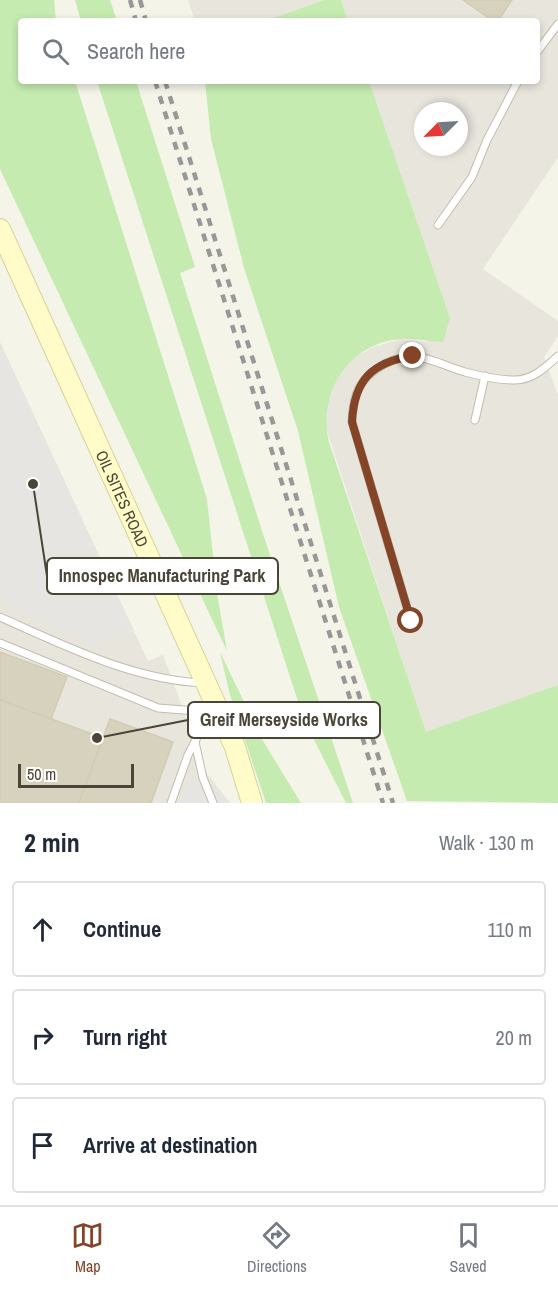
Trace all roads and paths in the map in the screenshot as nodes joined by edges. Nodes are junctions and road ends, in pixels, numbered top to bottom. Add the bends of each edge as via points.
1 (558, 24) edge
2 (540, 48) edge
3 (516, 84) edge
4 (438, 225) dead end
5 (0, 229) edge
6 (558, 356) edge
7 (485, 376) junction
8 (475, 420) dead end
9 (0, 617) edge
10 (411, 621) dead end
11 (0, 643) edge
12 (207, 683) junction
13 (215, 711) junction
14 (195, 742) junction
15 (171, 803) edge
16 (213, 803) edge
17 (252, 803) edge

1 - 2 lane
3 - 4 lane via 472,177
5 - 12 street, OIL SITES ROAD
6 - 7 lane via 533,376 516,380
7 - 8 lane
7 - 10 lane via 413,356 379,367 364,378 356,392 352,422
9 - 12 lane via 77,651 169,681
11 - 13 lane via 158,708
12 - 13 street, OIL SITES ROAD
13 - 14 lane
13 - 17 street, OIL SITES ROAD via 235,747
14 - 15 lane
14 - 16 lane

